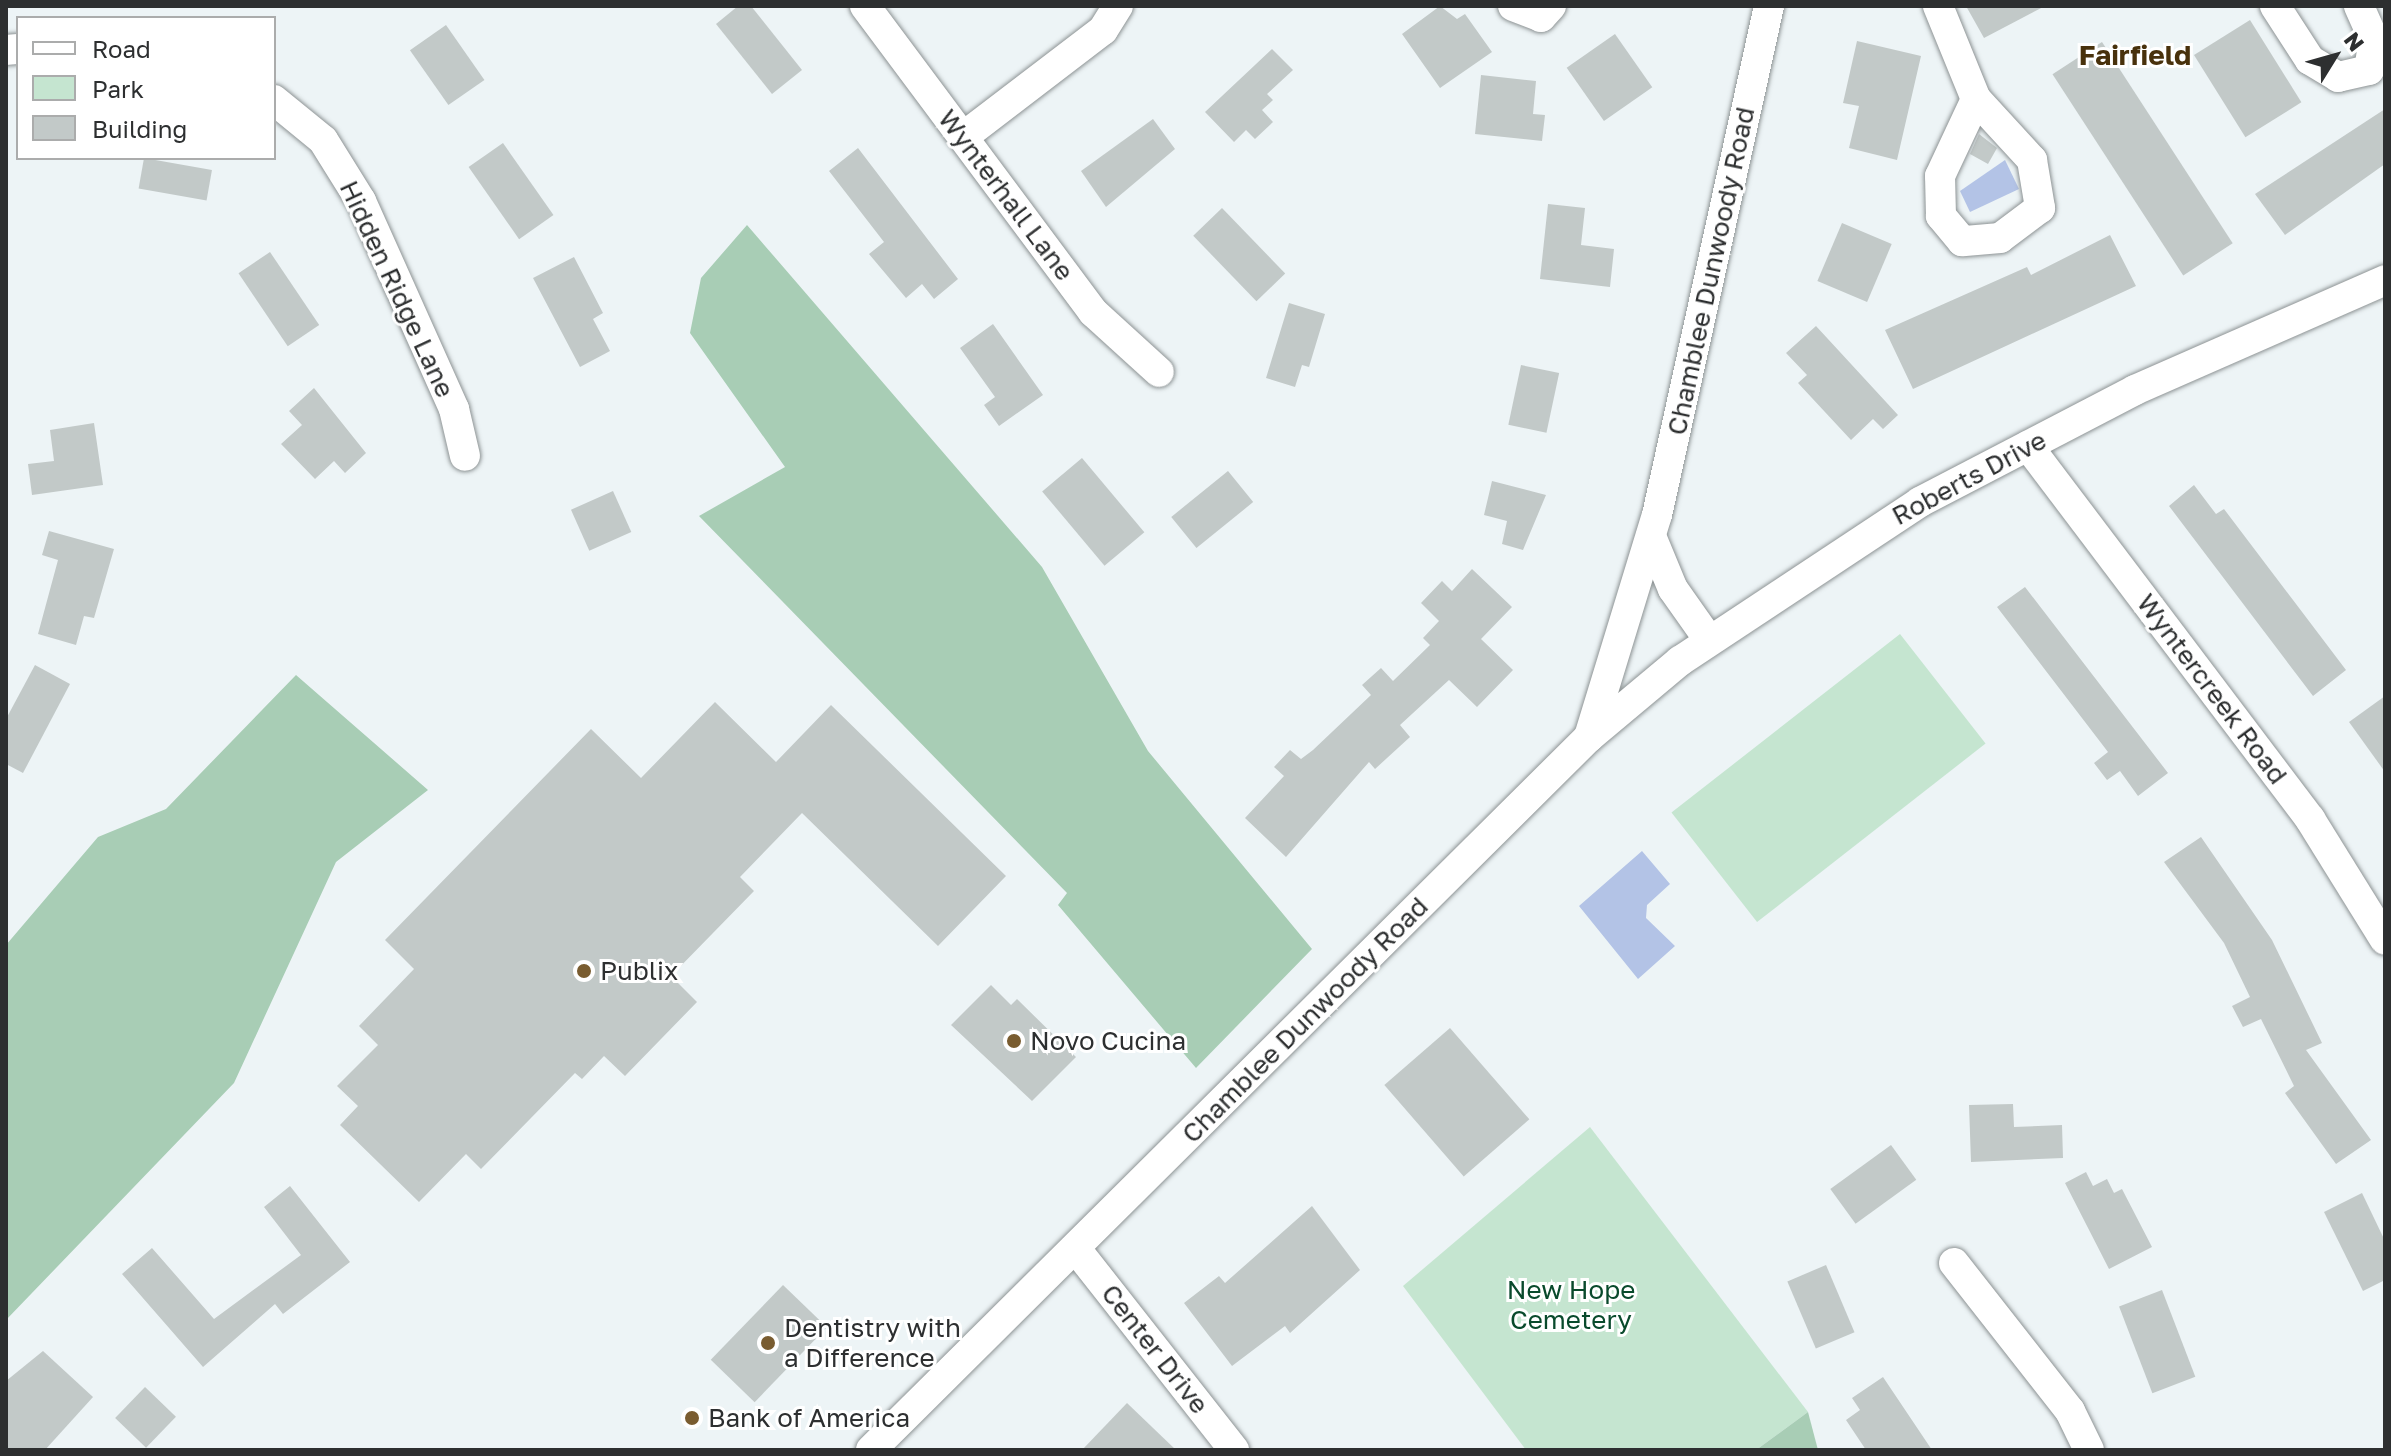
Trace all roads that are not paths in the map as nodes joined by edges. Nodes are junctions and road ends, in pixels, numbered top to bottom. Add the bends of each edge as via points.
1 (865, 6) edge
2 (1118, 6) edge
3 (1513, 6) edge
4 (1551, 6) edge
5 (1769, 6) edge
6 (1938, 6) edge
7 (2275, 6) edge
8 (2359, 6) edge
9 (1976, 99) junction
10 (276, 102) edge
11 (963, 137) junction
12 (2385, 280) edge
13 (1159, 372) dead end
14 (2028, 446) junction
15 (465, 456) dead end
16 (1651, 536) junction
17 (1709, 640) junction
18 (1589, 737) junction
19 (2385, 940) edge
20 (1076, 1249) junction
21 (1954, 1263) dead end
22 (871, 1450) edge
23 (1234, 1450) edge
24 (2089, 1450) edge

1 - 11 street, Wynterhall Lane
2 - 11 street via 1103,30
3 - 4 street via 1541,17
5 - 16 street, Chamblee Dunwoody Road
6 - 9 street
7 - 8 street via 2310,60 2338,77 2369,70 2374,40
9 - 9 street via 1940,176 1941,216 1962,241 2000,238 2040,208 2032,160
10 - 15 street, Hidden Ridge Lane via 323,140 361,201 454,409
11 - 13 street, Wynterhall Lane via 1093,312
12 - 14 street, Roberts Drive via 2135,390
14 - 17 street, Roberts Drive via 1821,561
14 - 19 street, Wyntercreek Road via 2310,819
16 - 17 street via 1673,589
16 - 18 street, Chamblee Dunwoody Road
17 - 18 street, Roberts Drive
18 - 20 street, Chamblee Dunwoody Road
20 - 22 street, Chamblee Dunwoody Road
20 - 23 street, Center Drive
21 - 24 street via 2070,1411

